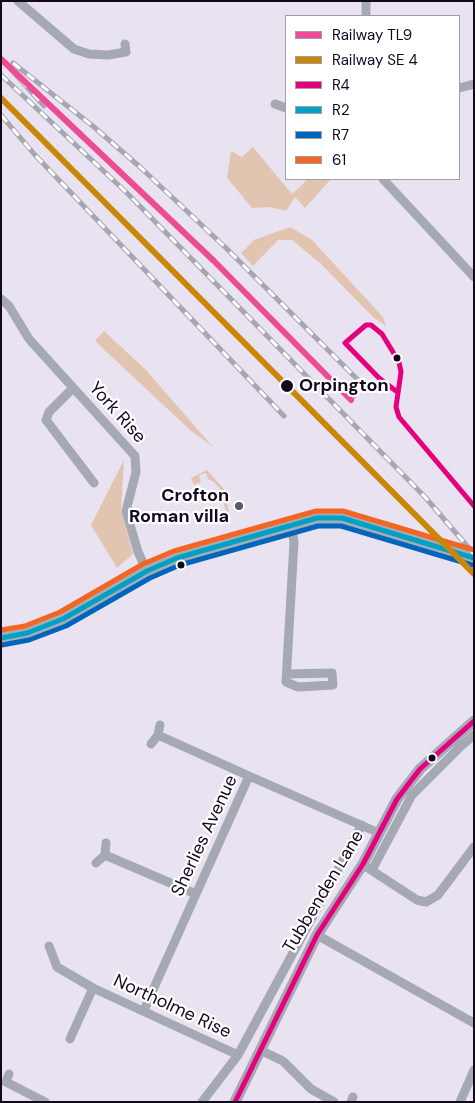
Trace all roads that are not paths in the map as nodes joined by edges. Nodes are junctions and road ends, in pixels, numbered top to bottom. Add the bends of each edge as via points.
1 (18, 1) edge
2 (366, 1) edge
3 (366, 15) edge
4 (126, 44) dead end
5 (474, 84) edge
6 (460, 88) edge
7 (275, 104) dead end
8 (285, 108) edge
9 (384, 180) edge
10 (474, 277) edge
11 (1, 298) edge
12 (73, 388) junction
13 (94, 483) dead end
14 (291, 524) junction
15 (474, 558) edge
16 (147, 571) junction
17 (1, 638) edge
18 (287, 674) junction
19 (474, 721) edge
20 (160, 724) dead end
21 (158, 735) junction
22 (474, 735) edge
23 (458, 742) junction
24 (151, 744) dead end
25 (249, 776) junction
26 (362, 825) junction
27 (379, 833) junction
28 (106, 843) dead end
29 (474, 847) edge
30 (105, 855) junction
31 (96, 863) dead end
32 (367, 867) junction
33 (196, 894) junction
34 (317, 935) junction
35 (49, 946) dead end
36 (93, 988) junction
37 (144, 1010) junction
38 (474, 1023) edge
39 (70, 1040) dead end
40 (262, 1051) junction
41 (238, 1055) junction
42 (474, 1070) edge
43 (9, 1074) dead end
44 (34, 1100) edge
45 (45, 1102) edge
46 (202, 1102) edge
47 (235, 1102) edge
48 (334, 1102) edge
49 (460, 1102) edge

1 - 4 street via 74,49 108,55 126,52
2 - 3 street
5 - 6 street
7 - 8 street
9 - 10 street
11 - 12 street, York Rise via 29,339
12 - 13 street via 49,412 46,421
12 - 16 street, York Rise via 135,456 136,472 126,511
14 - 15 main road via 338,517
14 - 16 main road via 203,549
14 - 18 street via 294,542
16 - 17 main road via 62,619 37,630
18 - 18 street via 286,682 298,687 333,685 332,673
19 - 23 street, Tubbenden Lane
20 - 21 street
21 - 24 street
21 - 25 street
22 - 23 street
23 - 27 street, Tubbenden Lane via 409,782
23 - 32 street via 412,794
25 - 26 street, Sherlies Avenue
25 - 33 street, Sherlies Avenue
26 - 27 street, Sherlies Avenue
26 - 41 street
27 - 32 street, Tubbenden Lane
28 - 30 street
29 - 32 street via 438,895 426,902 417,900
30 - 31 street
30 - 33 street
32 - 34 street, Tubbenden Lane
33 - 37 street, Sherlies Avenue
34 - 38 street
34 - 40 street, Tubbenden Lane
35 - 36 street, Northolme Rise via 57,967
36 - 37 street, Northolme Rise
36 - 39 street, Northolme Rise
37 - 41 street, Northolme Rise
40 - 47 street, Tubbenden Lane
40 - 48 street via 283,1061 311,1089
41 - 46 street
42 - 49 street
43 - 44 street via 6,1082
44 - 45 street

